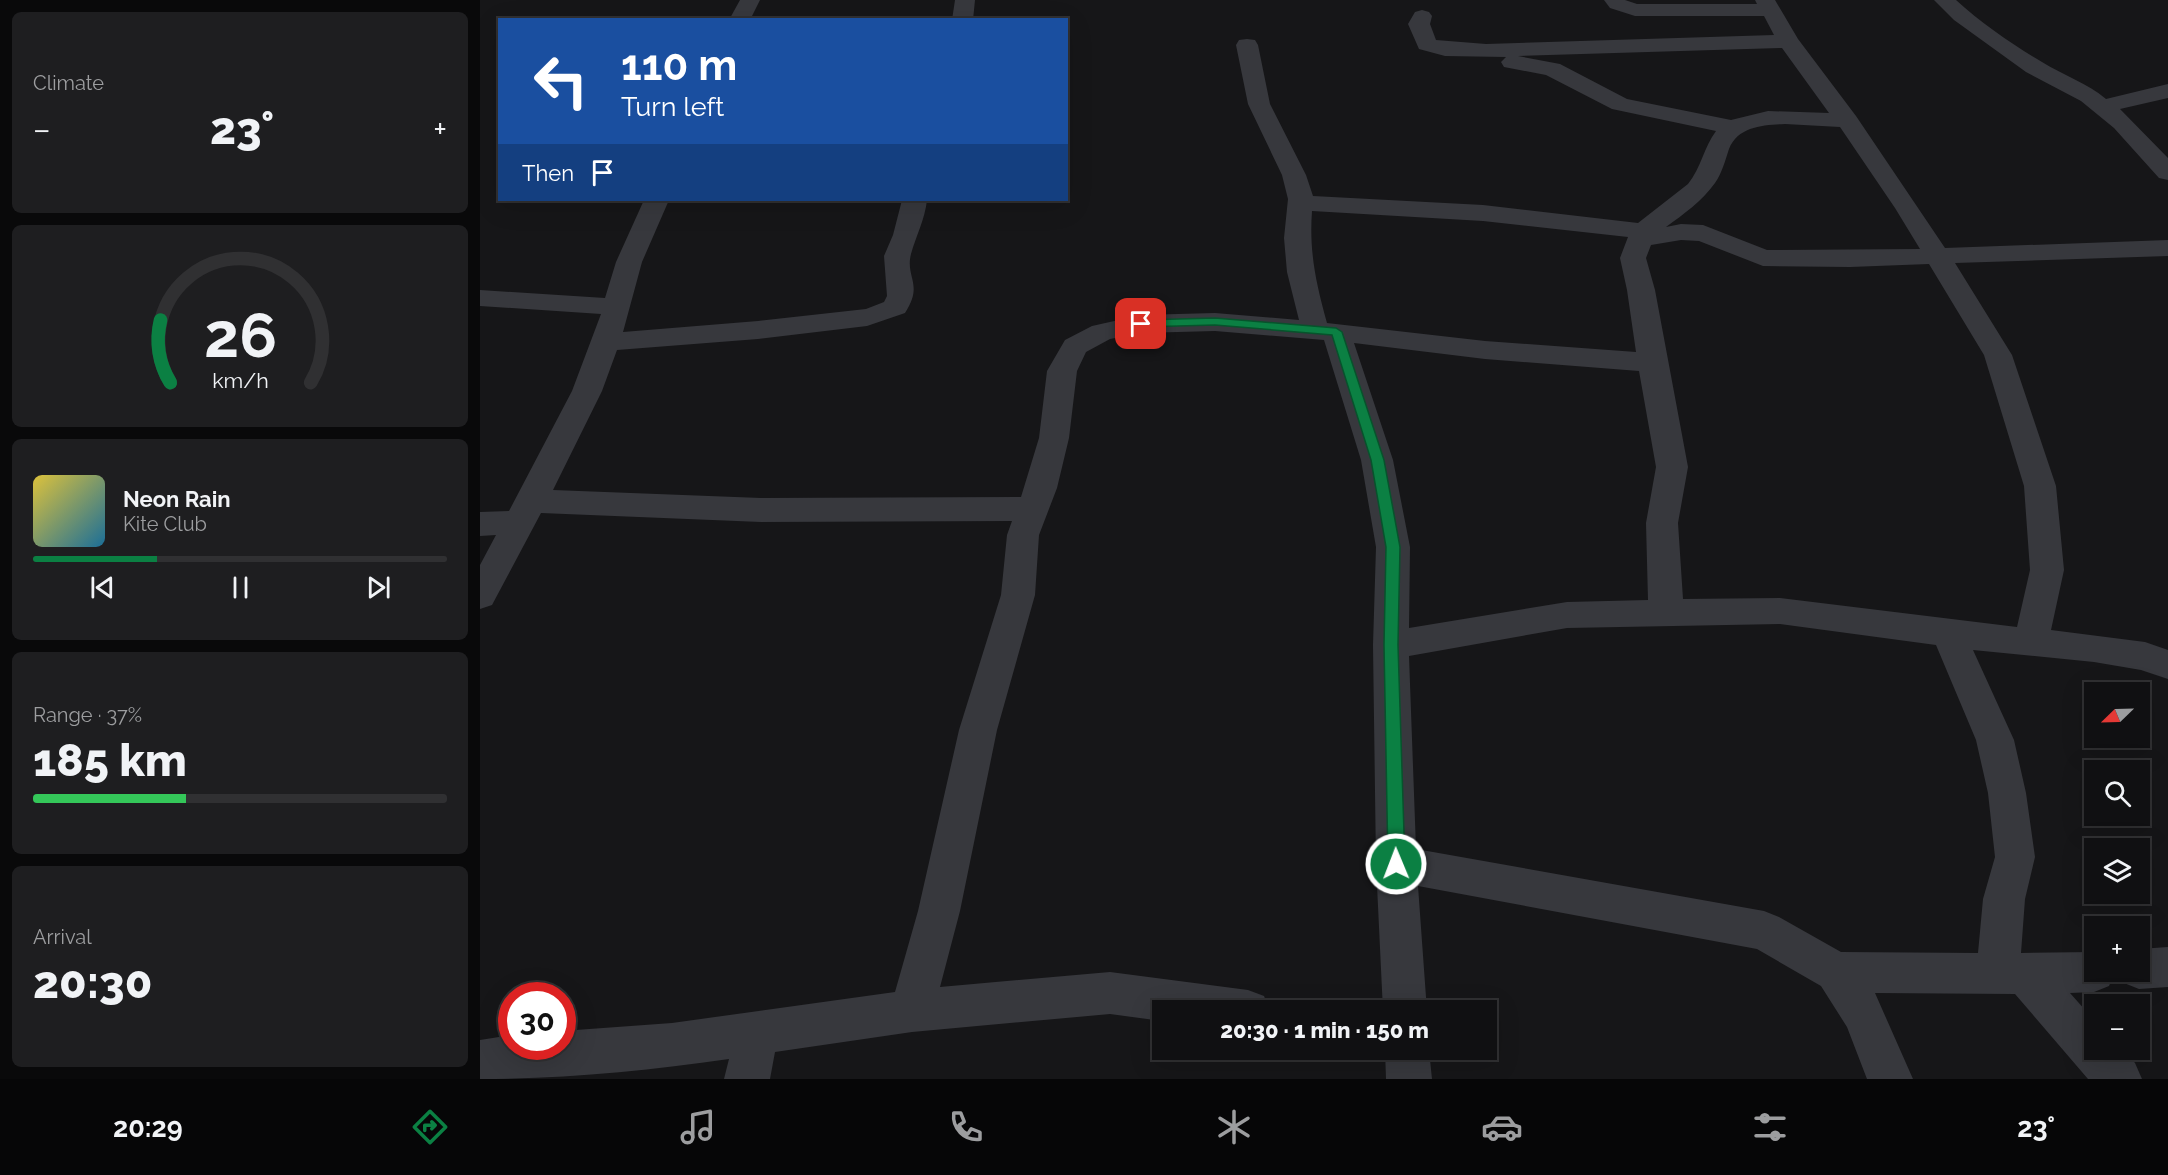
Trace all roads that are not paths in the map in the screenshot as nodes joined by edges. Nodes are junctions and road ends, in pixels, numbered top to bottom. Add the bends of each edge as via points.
1 (750, 0) edge
2 (966, 0) edge
3 (1614, 0) edge
4 (1944, 0) edge
5 (1768, 5) edge
6 (1422, 16) dead end
7 (740, 18) edge
8 (962, 18) edge
9 (1788, 41) junction
10 (1247, 45) dead end
11 (1509, 49) junction
12 (2168, 91) edge
13 (2102, 107) junction
14 (1848, 121) junction
15 (1735, 128) junction
16 (2168, 173) edge
17 (657, 201) edge
18 (915, 201) edge
19 (1301, 203) junction
20 (1653, 233) junction
21 (2168, 248) edge
22 (1938, 256) junction
23 (480, 298) edge
24 (616, 307) junction
25 (1326, 331) junction
26 (605, 342) junction
27 (1652, 362) junction
28 (1033, 509) junction
29 (525, 512) junction
30 (480, 524) edge
31 (480, 596) edge
32 (1666, 613) junction
33 (1948, 633) junction
34 (2031, 642) junction
35 (1391, 645) junction
36 (2168, 665) edge
37 (1396, 864) junction
38 (2168, 967) edge
39 (2150, 968) edge
40 (1836, 972) junction
41 (2084, 972) edge
42 (2011, 973) junction
43 (1164, 1000) edge
44 (1404, 1000) edge
45 (912, 1011) junction
46 (757, 1033) junction
47 (1408, 1060) edge
48 (480, 1063) edge
49 (747, 1079) edge
50 (1409, 1079) edge
51 (1890, 1079) edge
52 (2119, 1079) edge

1 - 7 street
2 - 8 street
3 - 5 street via 1635,10
4 - 13 street via 2034,67
5 - 9 street
6 - 11 street via 1419,24 1427,44 1454,50
9 - 11 street
9 - 14 street
10 - 19 street via 1259,104 1294,175
11 - 15 street via 1515,63 1552,69 1620,104
12 - 13 street
13 - 16 street
14 - 15 street via 1777,117
14 - 22 street
15 - 20 street via 1726,134 1705,181
17 - 24 street via 629,262
18 - 26 street via 897,256 901,297 895,307 885,312 758,330
19 - 20 street via 1497,213
19 - 25 street via 1297,238 1300,272
20 - 22 street via 1703,233 1763,258
20 - 27 street via 1640,239 1633,258
21 - 22 street
22 - 34 street via 1998,355 2040,486 2047,570
23 - 24 street
24 - 26 street
25 - 27 street via 1485,350
25 - 28 street via 1215,322 1141,324 1102,332 1075,346 1062,371 1054,438
25 - 35 street via 1377,460 1393,547
26 - 29 street via 582,401
27 - 32 street via 1672,467 1662,523
28 - 29 street
28 - 45 street via 1023,535 1018,595 978,730 939,911
29 - 30 street
29 - 31 street
32 - 33 street via 1780,611
32 - 35 street via 1567,615
33 - 34 street
33 - 42 street via 1995,740 2007,793 2015,857 2004,899
34 - 36 street via 2145,656
35 - 37 street
37 - 40 street via 1764,931
37 - 44 street
38 - 39 street
40 - 42 street
40 - 51 street via 1864,1014
41 - 42 street
42 - 52 street
43 - 45 street via 1110,993
45 - 46 street
46 - 48 street
46 - 49 street
47 - 50 street

